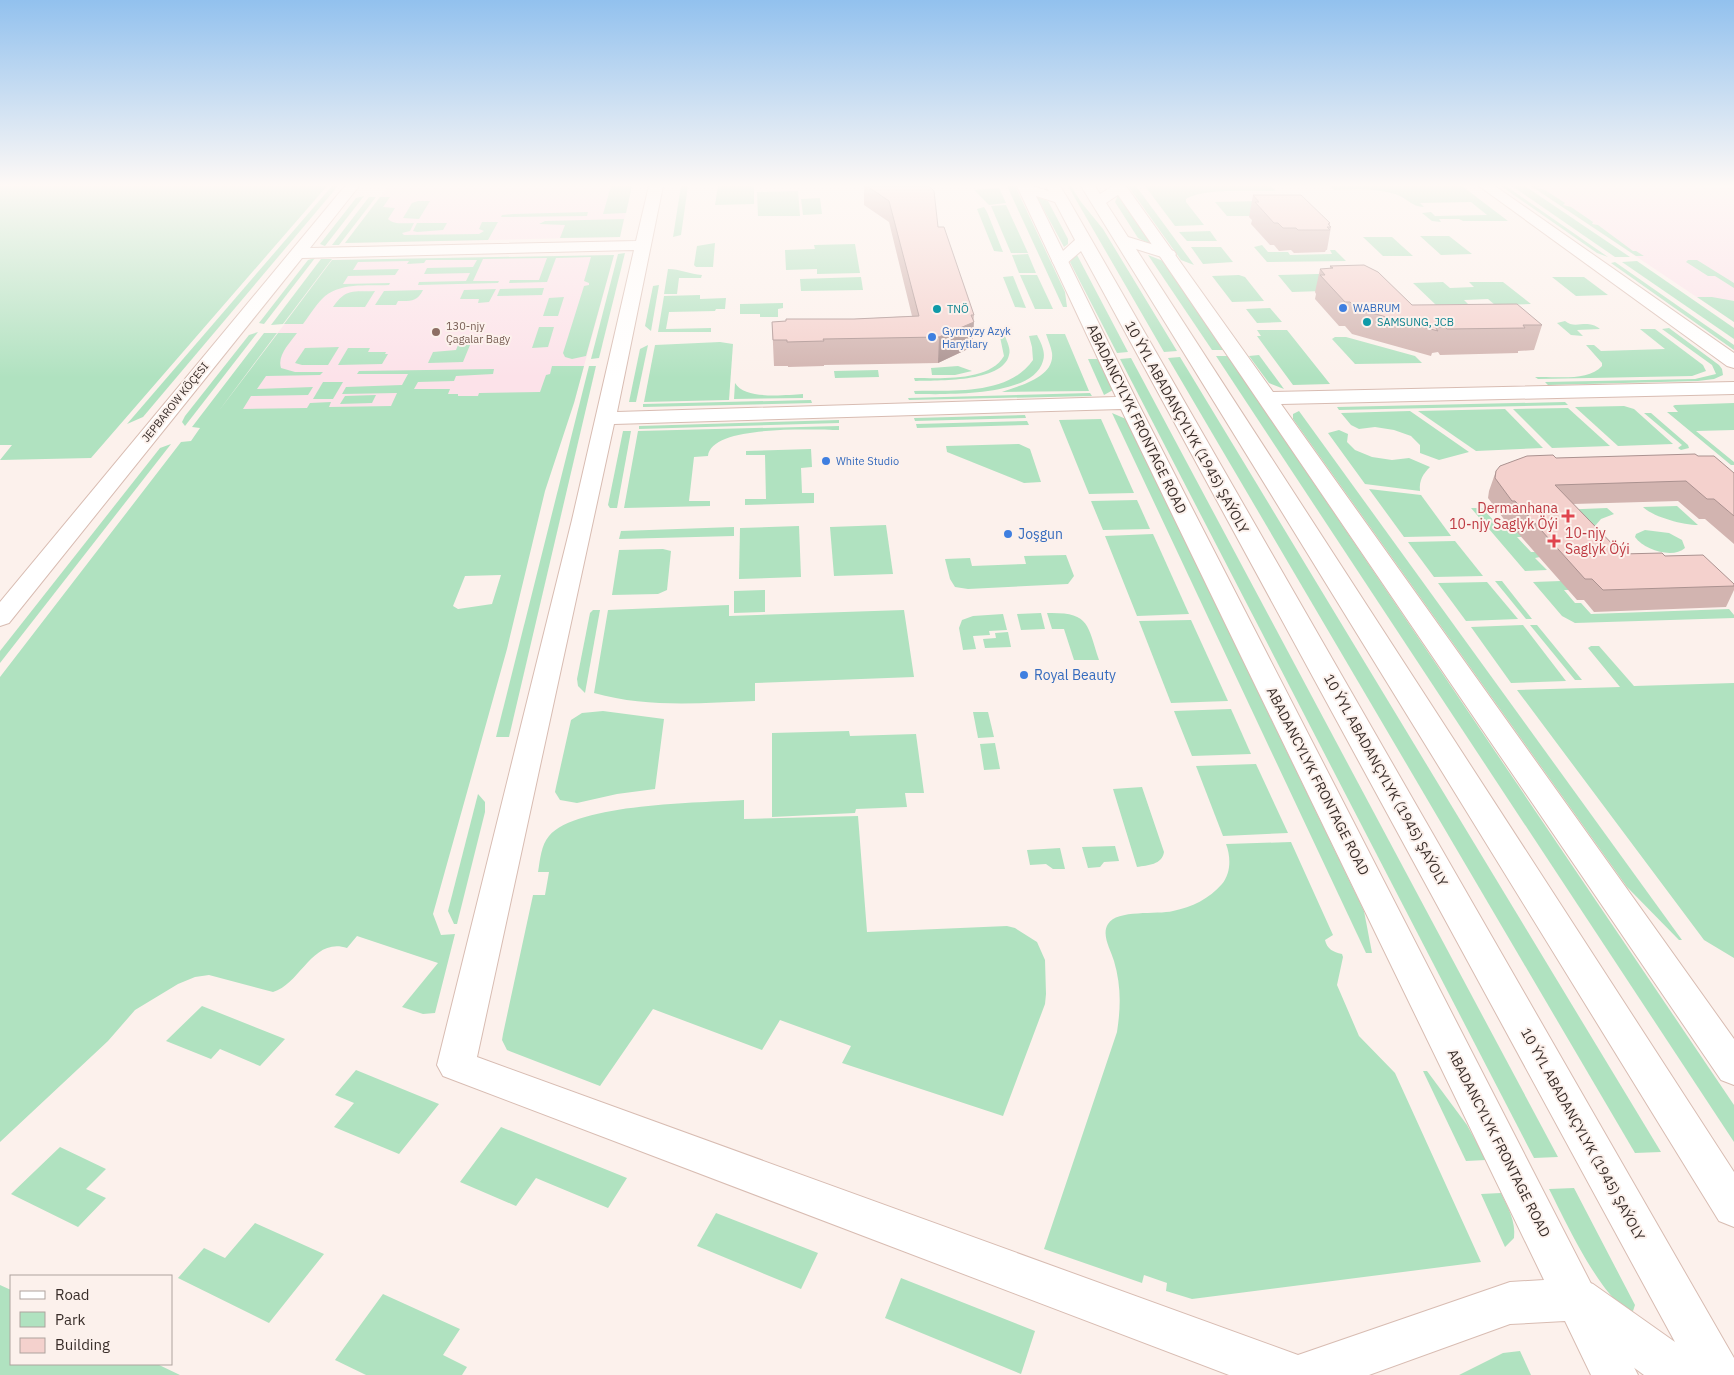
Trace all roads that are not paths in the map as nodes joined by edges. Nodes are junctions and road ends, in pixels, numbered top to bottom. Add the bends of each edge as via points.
1 (298, 250) edge
2 (419, 250) edge
3 (643, 250) edge
4 (1057, 250) edge
5 (1072, 250) edge
6 (1088, 250) edge
7 (1130, 250) edge
8 (1155, 250) edge
9 (1164, 250) edge
10 (1576, 250) edge
11 (296, 253) junction
12 (1168, 254) junction
13 (1060, 261) junction
14 (1734, 362) edge
15 (1734, 388) edge
16 (1267, 398) junction
17 (1128, 403) junction
18 (605, 418) junction
19 (0, 618) edge
20 (1734, 1069) edge
21 (1734, 1208) edge
22 (1577, 1299) junction
23 (1290, 1375) edge
24 (1305, 1375) edge
25 (1615, 1375) edge
26 (1682, 1375) edge
27 (1718, 1375) edge

1 - 11 street, JEPBAROW KÖÇESI
2 - 11 street
3 - 18 street
4 - 13 street, ABADANCYLYK FRONTAGE ROAD
5 - 13 street
6 - 27 street, 10 ÝYL ABADANÇYLYK (1945) ŞAÝOLY
7 - 21 street
8 - 12 street
9 - 12 street
10 - 14 street
11 - 19 street, JEPBAROW KÖÇESI
12 - 16 street
13 - 17 street, ABADANCYLYK FRONTAGE ROAD
15 - 16 street
16 - 20 street
17 - 18 street
17 - 22 street, ABADANCYLYK FRONTAGE ROAD
18 - 23 street via 456,1065
22 - 24 street via 1510,1303
22 - 25 street, ABADANCYLYK FRONTAGE ROAD
22 - 26 street

